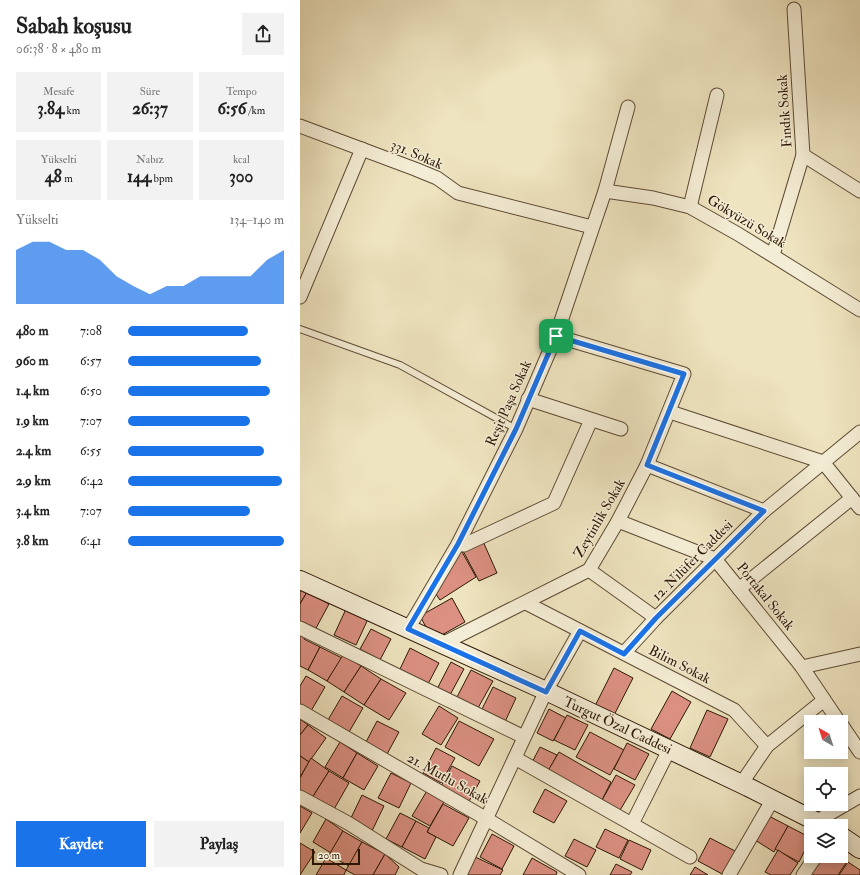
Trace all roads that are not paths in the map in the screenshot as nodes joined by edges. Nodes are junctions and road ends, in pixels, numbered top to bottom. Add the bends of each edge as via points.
1 (794, 9) dead end
2 (717, 95) dead end
3 (628, 107) dead end
4 (300, 126) edge
5 (362, 149) junction
6 (803, 156) junction
7 (605, 191) junction
8 (860, 192) edge
9 (690, 207) junction
10 (592, 227) junction
11 (773, 255) junction
12 (300, 297) edge
13 (860, 310) edge
14 (300, 329) edge
15 (556, 336) junction
16 (528, 399) junction
17 (670, 412) junction
18 (591, 420) junction
19 (516, 429) junction
20 (621, 429) dead end
21 (860, 432) edge
22 (823, 462) junction
23 (647, 465) junction
24 (852, 498) junction
25 (860, 508) edge
26 (764, 511) junction
27 (618, 522) junction
28 (458, 544) junction
29 (715, 559) junction
30 (589, 570) junction
31 (300, 580) edge
32 (739, 589) junction
33 (526, 603) junction
34 (656, 618) junction
35 (300, 628) edge
36 (408, 629) junction
37 (580, 631) junction
38 (440, 645) junction
39 (624, 654) junction
40 (860, 654) edge
41 (802, 667) junction
42 (546, 692) junction
43 (824, 700) junction
44 (300, 711) edge
45 (834, 715) edge
46 (848, 735) edge
47 (524, 737) junction
48 (767, 746) junction
49 (669, 750) junction
50 (860, 752) edge
51 (515, 758) junction
52 (741, 784) junction
53 (860, 796) edge
54 (300, 797) edge
55 (773, 799) junction
56 (485, 818) junction
57 (811, 819) edge
58 (828, 819) edge
59 (632, 824) junction
60 (848, 841) edge
61 (860, 849) edge
62 (690, 858) dead end
63 (811, 863) edge
64 (441, 875) edge
65 (460, 875) edge
66 (579, 875) edge
67 (730, 875) edge
68 (803, 875) edge

1 - 6 street, Fındık Sokak
2 - 9 street
3 - 7 street, Reşit Paşa Sokak
4 - 5 street, 331. Sokak
5 - 10 street, 331. Sokak via 437,178 458,194
5 - 12 street
6 - 8 street
6 - 11 street, Fındık Sokak
7 - 9 street, Gökyüzü Sokak via 653,198
7 - 10 street, Reşit Paşa Sokak
9 - 11 street, Gökyüzü Sokak
10 - 15 street, Reşit Paşa Sokak
11 - 13 street, Gökyüzü Sokak
14 - 19 lane via 400,366
15 - 16 street, Reşit Paşa Sokak
15 - 17 street, Zeytinlik Sokak via 684,374
16 - 18 street
16 - 19 street, Reşit Paşa Sokak
17 - 22 street
17 - 23 street, Zeytinlik Sokak
18 - 20 street
18 - 28 street via 554,503 464,545
19 - 28 street, Reşit Paşa Sokak
21 - 22 street, 12. Nilüfer Caddesi
22 - 24 street
22 - 26 street, 12. Nilüfer Caddesi
23 - 26 street
23 - 27 street, Zeytinlik Sokak
24 - 25 street
24 - 32 street
26 - 29 street, 12. Nilüfer Caddesi
27 - 29 street
27 - 30 street, Zeytinlik Sokak
28 - 36 street, Reşit Paşa Sokak
29 - 32 street, Portakal Sokak
29 - 34 street, 12. Nilüfer Caddesi
30 - 33 street, Zeytinlik Sokak
30 - 34 street
31 - 36 street, Turgut Özal Caddesi
32 - 41 street, Portakal Sokak
33 - 37 street, Bilim Sokak
33 - 38 street, Zeytinlik Sokak
34 - 39 street, 12. Nilüfer Caddesi
35 - 47 street
36 - 38 street, Turgut Özal Caddesi
37 - 39 street, Bilim Sokak
37 - 42 street
38 - 42 street, Turgut Özal Caddesi
39 - 48 street, Bilim Sokak via 734,710
40 - 41 street
41 - 43 street, Portakal Sokak
42 - 47 street
42 - 49 street, Turgut Özal Caddesi
43 - 45 street, Portakal Sokak
43 - 48 street
44 - 56 street, 21. Mutlu Sokak
46 - 50 street, Portakal Sokak
47 - 51 street
48 - 52 street
49 - 52 street, Turgut Özal Caddesi
49 - 59 street
51 - 56 street
51 - 59 street
52 - 55 street, Turgut Özal Caddesi
53 - 58 street
54 - 64 street via 348,823 421,869
55 - 57 street, Turgut Özal Caddesi
55 - 67 street
56 - 65 street
56 - 66 street, 21. Mutlu Sokak
59 - 62 street
60 - 61 street
63 - 68 street

